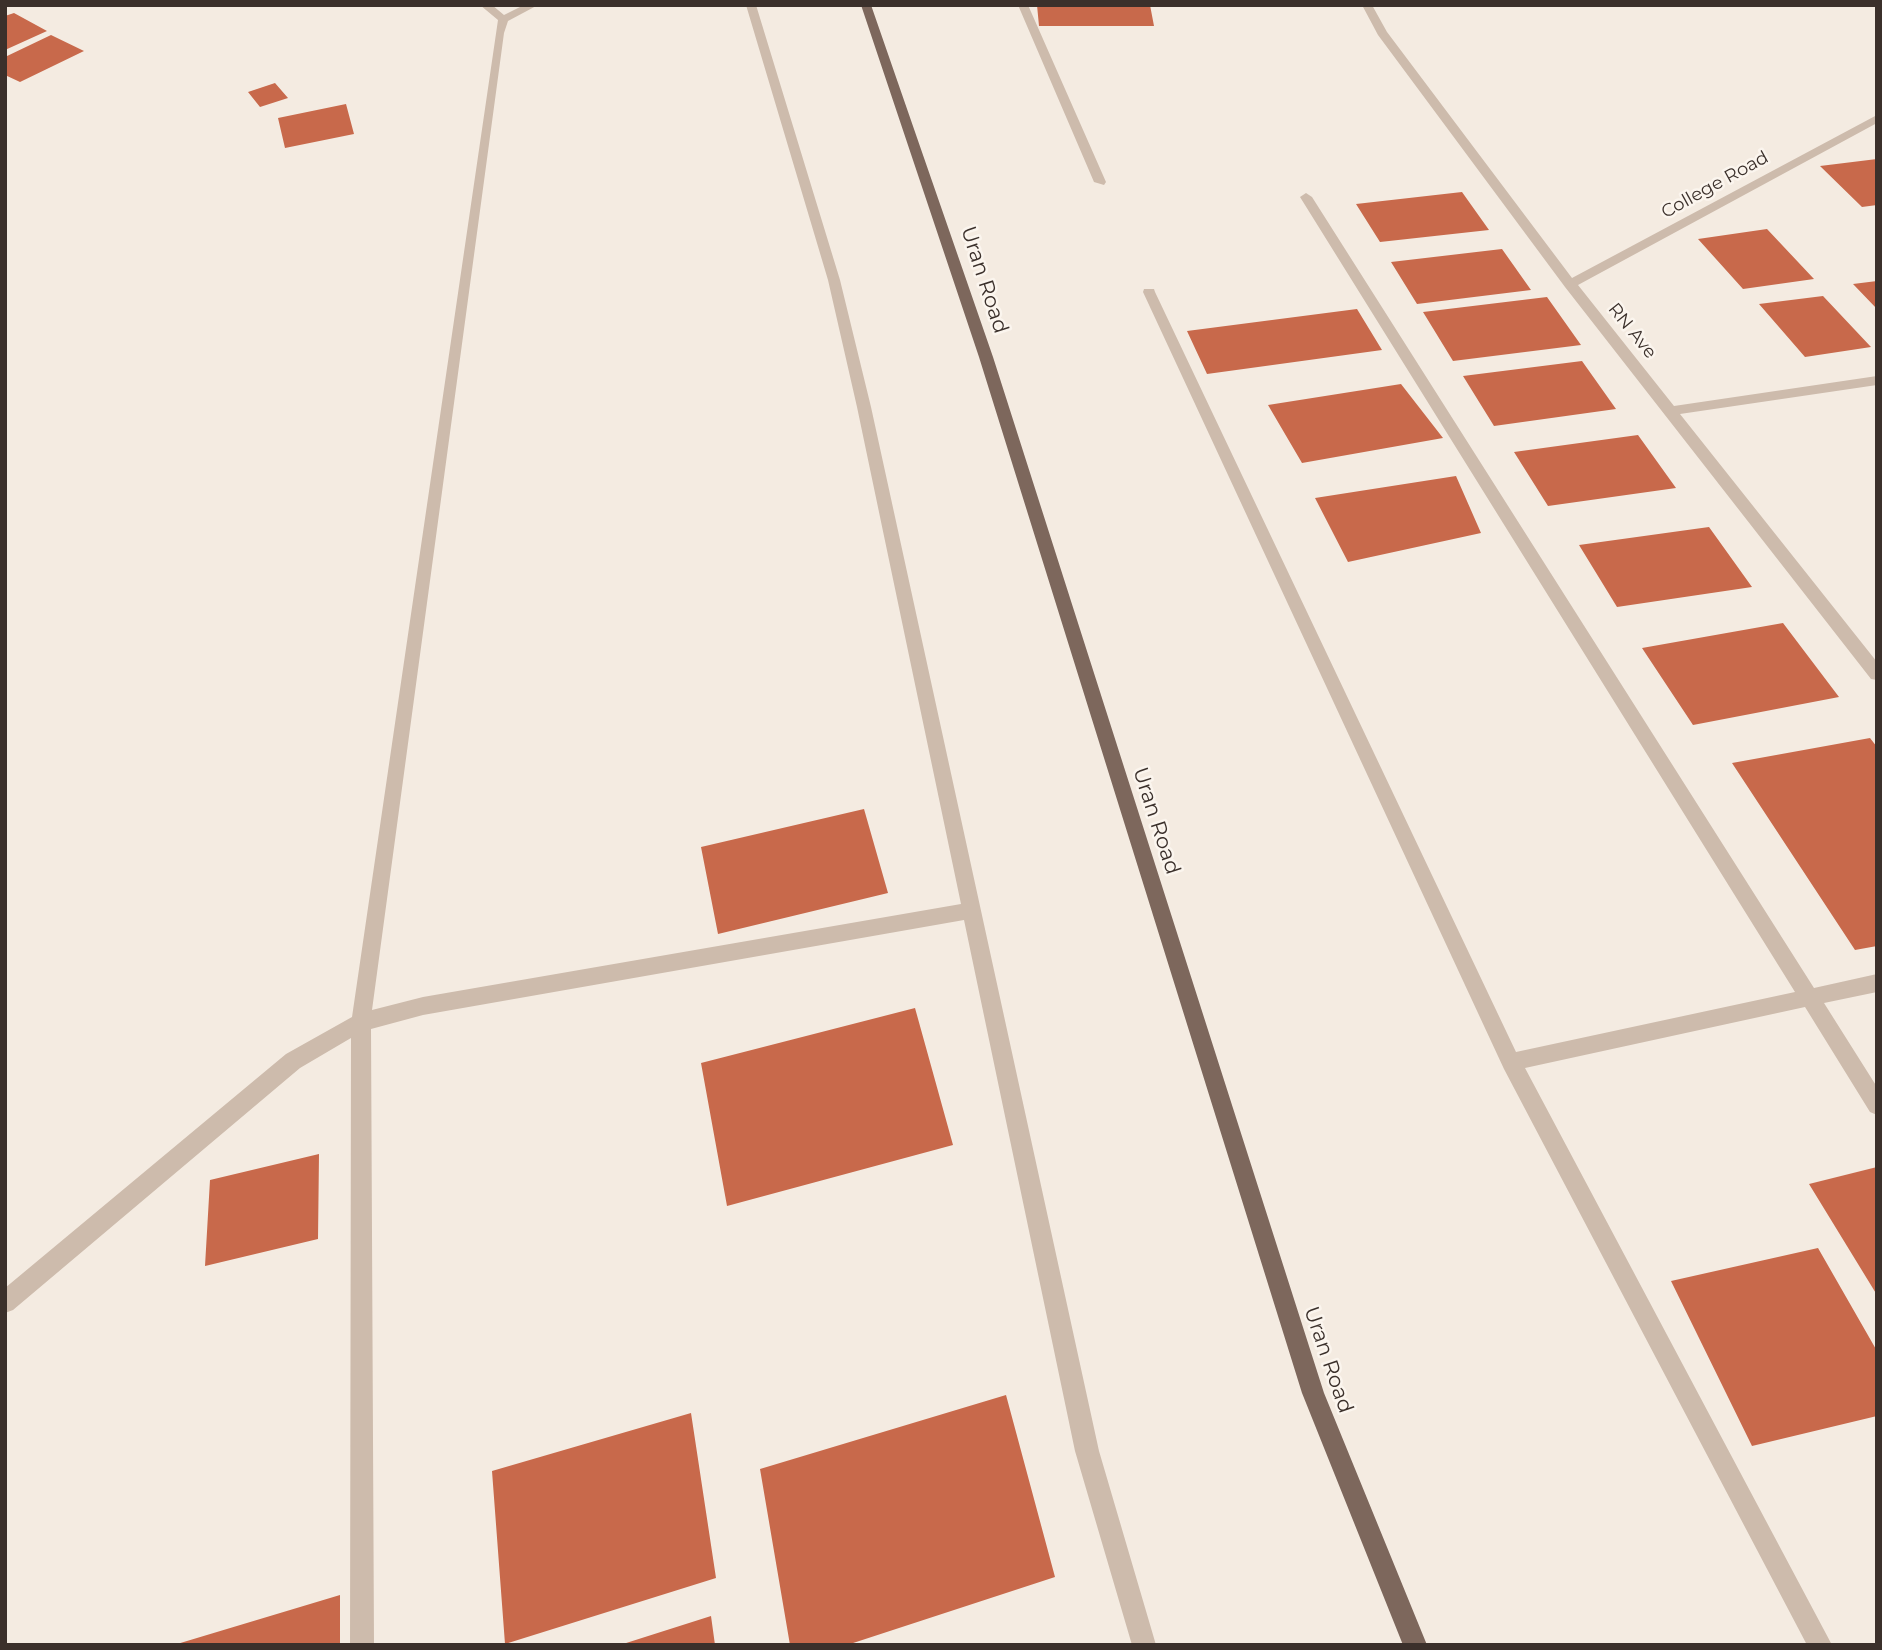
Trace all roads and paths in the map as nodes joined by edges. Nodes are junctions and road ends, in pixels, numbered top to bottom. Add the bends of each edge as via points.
1 (485, 5) edge
2 (533, 5) edge
3 (751, 5) edge
4 (866, 5) edge
5 (1023, 5) edge
6 (1367, 5) edge
7 (503, 19) junction
8 (1877, 118) edge
9 (1864, 123) junction
10 (1877, 134) edge
11 (1100, 182) dead end
12 (1306, 197) dead end
13 (1570, 284) junction
14 (1149, 292) dead end
15 (1877, 380) edge
16 (1671, 411) junction
17 (1877, 674) edge
18 (971, 910) junction
19 (1877, 983) edge
20 (1807, 998) junction
21 (361, 1022) junction
22 (1511, 1062) junction
23 (1877, 1105) edge
24 (5, 1302) edge
25 (362, 1645) edge
26 (1144, 1645) edge
27 (1415, 1645) edge
28 (1820, 1645) edge

1 - 7 street
2 - 7 street
3 - 18 street via 834,280
4 - 27 main road, Uran Road via 986,358 1313,1393
5 - 11 street
6 - 13 street, RN Ave via 1382,33
7 - 21 street
8 - 9 street, College Road
9 - 10 street
9 - 13 street, College Road
12 - 20 street
13 - 16 street, RN Ave
14 - 22 street
15 - 16 street
16 - 17 street, RN Ave
18 - 21 street via 423,1006
18 - 26 street via 1087,1451
19 - 20 street
20 - 22 street
20 - 23 street
21 - 24 street via 293,1061
21 - 25 street
22 - 28 street

